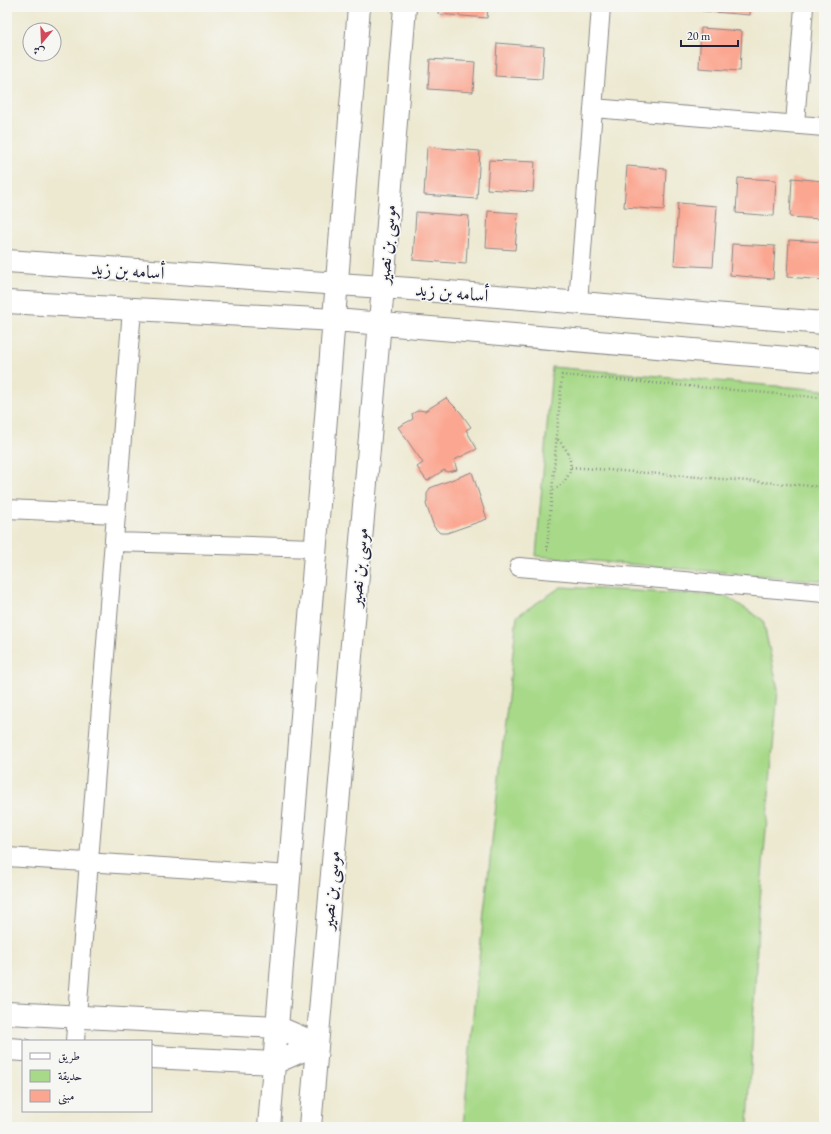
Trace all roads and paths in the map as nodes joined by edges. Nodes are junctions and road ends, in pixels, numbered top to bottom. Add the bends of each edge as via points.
1 (359, 7) edge
2 (405, 7) edge
3 (601, 7) edge
4 (804, 7) edge
5 (593, 108) junction
6 (795, 124) junction
7 (824, 126) edge
8 (7, 261) edge
9 (338, 284) junction
10 (383, 287) junction
11 (7, 302) edge
12 (578, 302) junction
13 (132, 309) junction
14 (335, 320) junction
15 (824, 323) edge
16 (380, 325) junction
17 (824, 361) edge
18 (824, 398) edge
19 (556, 439) junction
20 (571, 467) junction
21 (824, 487) edge
22 (552, 490) junction
23 (7, 509) edge
24 (116, 514) junction
25 (114, 542) junction
26 (316, 548) junction
27 (547, 550) dead end
28 (519, 566) dead end
29 (824, 593) edge
30 (7, 857) edge
31 (90, 862) junction
32 (290, 875) junction
33 (7, 1013) edge
34 (77, 1017) junction
35 (277, 1027) junction
36 (75, 1040) edge
37 (317, 1044) junction
38 (7, 1049) edge
39 (22, 1050) edge
40 (152, 1057) edge
41 (274, 1063) junction
42 (269, 1127) edge
43 (310, 1127) edge

1 - 9 street
2 - 10 street, موسى بن نصير
3 - 5 street
4 - 6 street
5 - 6 street
5 - 12 street
6 - 7 street
8 - 9 street, أسامه بن زيد
9 - 10 street, أسامه بن زيد
9 - 14 street
10 - 12 street, أسامه بن زيد
10 - 16 street, موسى بن نصير
11 - 13 street
12 - 15 street, أسامه بن زيد
13 - 14 street
13 - 24 street
14 - 16 street
14 - 26 street
16 - 17 street
16 - 37 street, موسى بن نصير
18 - 19 path via 562,375
19 - 20 path via 564,445 570,456
19 - 22 path
20 - 21 path
20 - 22 path via 558,487
22 - 27 path
23 - 24 street
24 - 25 street
25 - 26 street
25 - 31 street
26 - 32 street
28 - 29 street
30 - 31 street
31 - 32 street
31 - 34 street
32 - 35 street
33 - 34 street
34 - 35 street
34 - 36 street
35 - 37 street
35 - 41 street
37 - 41 street
37 - 43 street, موسى بن نصير
38 - 39 street
40 - 41 street
41 - 42 street

